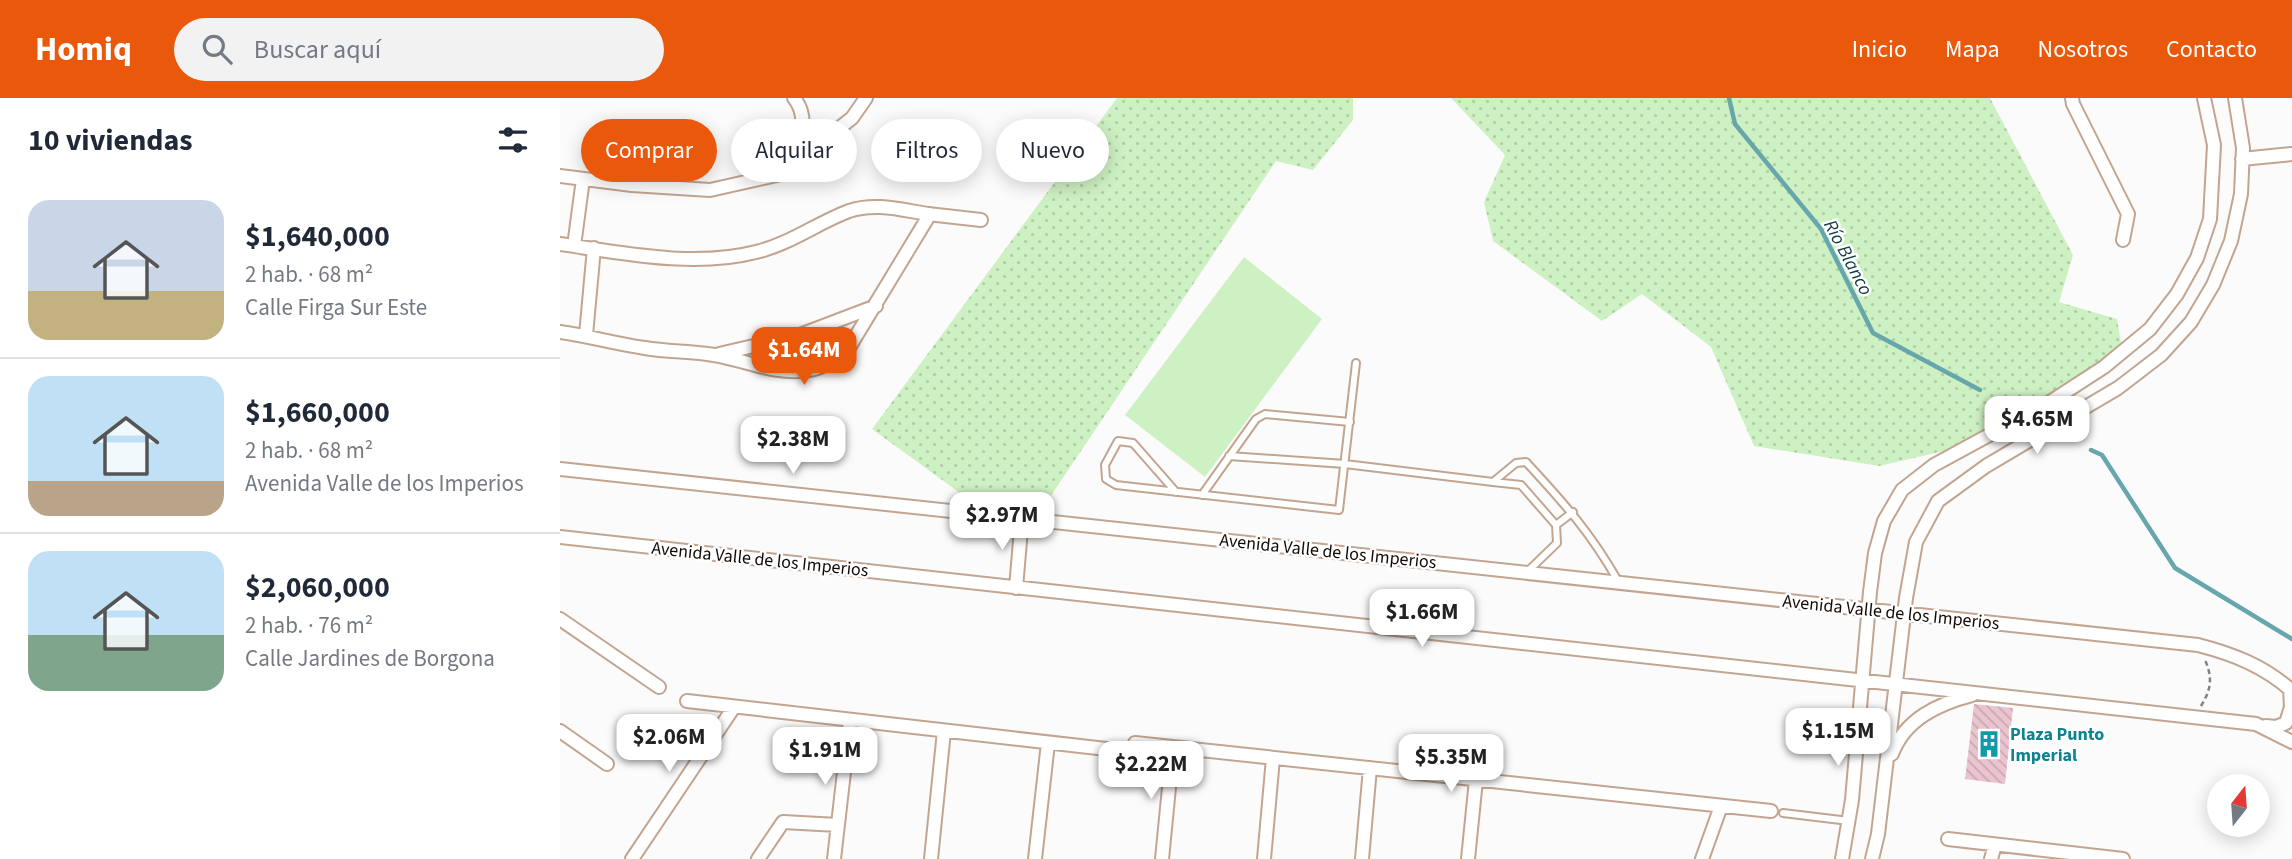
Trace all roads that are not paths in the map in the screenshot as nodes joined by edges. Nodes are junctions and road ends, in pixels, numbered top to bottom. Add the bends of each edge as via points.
1 (794, 98) edge
2 (866, 98) edge
3 (2204, 98) edge
4 (2235, 98) edge
5 (2069, 100) edge
6 (802, 119) edge
7 (851, 119) edge
8 (2292, 154) edge
9 (2242, 159) junction
10 (560, 176) edge
11 (581, 179) edge
12 (583, 182) edge
13 (618, 182) edge
14 (746, 182) edge
15 (930, 214) junction
16 (981, 220) dead end
17 (2123, 240) dead end
18 (560, 244) edge
19 (574, 246) junction
20 (594, 248) junction
21 (876, 306) junction
22 (560, 332) edge
23 (586, 335) junction
24 (715, 355) junction
25 (1356, 363) dead end
26 (2014, 421) junction
27 (1350, 422) junction
28 (2029, 441) junction
29 (1229, 456) junction
30 (1345, 464) junction
31 (560, 469) edge
32 (1493, 482) junction
33 (1176, 492) junction
34 (1202, 495) junction
35 (1573, 512) junction
36 (1022, 517) junction
37 (1556, 526) junction
38 (560, 537) edge
39 (1526, 572) junction
40 (1619, 583) junction
41 (1016, 588) junction
42 (1868, 610) junction
43 (1905, 613) junction
44 (561, 622) edge
45 (1862, 681) junction
46 (1898, 685) junction
47 (659, 687) dead end
48 (2291, 690) edge
49 (1978, 693) junction
50 (687, 701) dead end
51 (734, 707) junction
52 (850, 720) junction
53 (2256, 724) junction
54 (944, 731) junction
55 (560, 732) edge
56 (2292, 742) edge
57 (1048, 743) junction
58 (1135, 743) dead end
59 (1173, 747) junction
60 (1115, 750) dead end
61 (1273, 758) junction
62 (607, 764) dead end
63 (1370, 768) junction
64 (1886, 771) junction
65 (1476, 779) junction
66 (1721, 806) junction
67 (1777, 812) joint
68 (1849, 821) junction
69 (838, 825) junction
70 (1948, 839) dead end
71 (1995, 845) junction
72 (632, 859) edge
73 (758, 859) edge
74 (834, 859) edge
75 (931, 859) edge
76 (1035, 859) edge
77 (1162, 859) edge
78 (1264, 859) edge
79 (1362, 859) edge
80 (1468, 859) edge
81 (1702, 859) edge
82 (1842, 859) edge
83 (1872, 859) edge
84 (1991, 859) edge
85 (2123, 859) edge

1 - 6 street
2 - 7 street
3 - 26 street via 2214,145 2210,219 2197,258 2177,294 2150,329 2104,367
4 - 9 street
5 - 17 street via 2129,214
8 - 9 street
9 - 28 street via 2241,194 2231,241 2191,322 2161,355 2118,388
10 - 11 street
12 - 19 street
13 - 14 street via 710,190
15 - 16 street
15 - 20 street via 867,207 756,253 710,258
15 - 21 street
18 - 19 street
19 - 20 street
20 - 23 street
21 - 24 street via 797,336
21 - 24 street via 850,346 811,370 791,372
22 - 23 street
23 - 24 street via 641,348
25 - 27 lane
26 - 28 street
26 - 42 street via 1934,465 1902,490 1884,521
27 - 29 lane via 1265,414 1256,419
27 - 30 lane
28 - 43 street via 1938,501 1916,542
29 - 30 lane
29 - 34 lane
30 - 32 lane
30 - 34 lane via 1339,510
31 - 36 street, Avenida Valle de los Imperios
32 - 35 lane via 1516,463 1527,462
32 - 37 lane via 1521,485
33 - 33 lane via 1116,485 1107,479 1105,465 1118,442 1133,443
33 - 34 lane
35 - 37 lane
35 - 40 lane
36 - 39 street, Avenida Valle de los Imperios
36 - 41 street
37 - 39 lane via 1557,543
38 - 41 street, Avenida Valle de los Imperios
39 - 40 street, Avenida Valle de los Imperios
40 - 42 street, Avenida Valle de los Imperios
41 - 45 street, Avenida Valle de los Imperios
42 - 43 street, Avenida Valle de los Imperios
42 - 45 street
43 - 46 street
43 - 48 street, Avenida Valle de los Imperios via 2198,645 2251,662
44 - 47 street
45 - 46 street, Avenida Valle de los Imperios
45 - 68 street
46 - 49 street, Avenida Valle de los Imperios
46 - 64 street
48 - 53 street via 2286,723 2276,727
49 - 53 street, Avenida Valle de los Imperios
49 - 64 street via 1944,703 1919,717 1896,742
50 - 51 street
51 - 52 street
51 - 72 street
52 - 54 street
52 - 69 street
53 - 56 street, Avenida Valle de los Imperios
54 - 57 street
54 - 75 street
55 - 62 street
57 - 60 street
57 - 76 street
58 - 59 street
59 - 61 street
59 - 77 street
61 - 63 street
61 - 78 street
63 - 65 street
63 - 79 street
64 - 83 street
65 - 66 street
65 - 80 street
66 - 67 street
66 - 81 street
67 - 68 lane
68 - 82 street
69 - 73 street via 783,822
69 - 74 street
70 - 71 street
71 - 84 street
71 - 85 street

